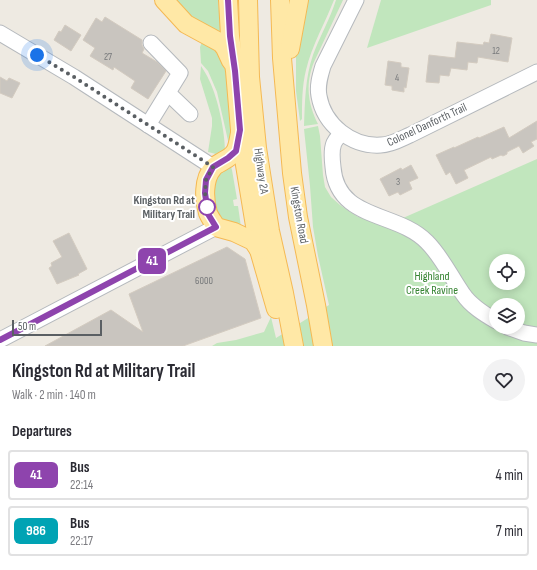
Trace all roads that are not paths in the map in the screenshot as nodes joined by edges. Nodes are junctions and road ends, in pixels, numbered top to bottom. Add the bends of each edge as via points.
1 (164, 0) edge
2 (228, 0) edge
3 (248, 0) edge
4 (280, 0) edge
5 (299, 0) edge
6 (356, 0) edge
7 (0, 33) edge
8 (151, 43) dead end
9 (235, 71) junction
10 (537, 72) edge
11 (285, 82) junction
12 (168, 93) junction
13 (190, 114) dead end
14 (148, 125) junction
15 (240, 130) junction
16 (342, 133) junction
17 (213, 167) junction
18 (216, 227) junction
19 (259, 250) junction
20 (489, 317) edge
21 (525, 333) edge
22 (537, 335) edge
23 (0, 340) edge
24 (294, 343) edge
25 (323, 344) edge

1 - 9 main road via 186,24 221,43
2 - 9 main road
3 - 24 main road, Highway 2A via 250,77 257,148 270,231
4 - 11 main road
5 - 11 main road
6 - 16 street, Colonel Danforth Trail via 323,66 320,78 321,104 329,120
7 - 14 street
8 - 12 street via 180,73
9 - 15 main road
10 - 16 street, Colonel Danforth Trail via 390,144 363,143
11 - 25 main road, Kingston Road via 298,217
12 - 13 street
12 - 14 street
14 - 17 street
15 - 17 main road via 235,153
15 - 19 main road
16 - 20 street via 334,142 332,160 333,175 340,192 364,210 397,222 421,236 444,263 464,295
17 - 18 main road via 206,180 205,193 208,214
18 - 19 main road via 253,241
18 - 23 street
19 - 24 main road via 275,307
21 - 22 street

